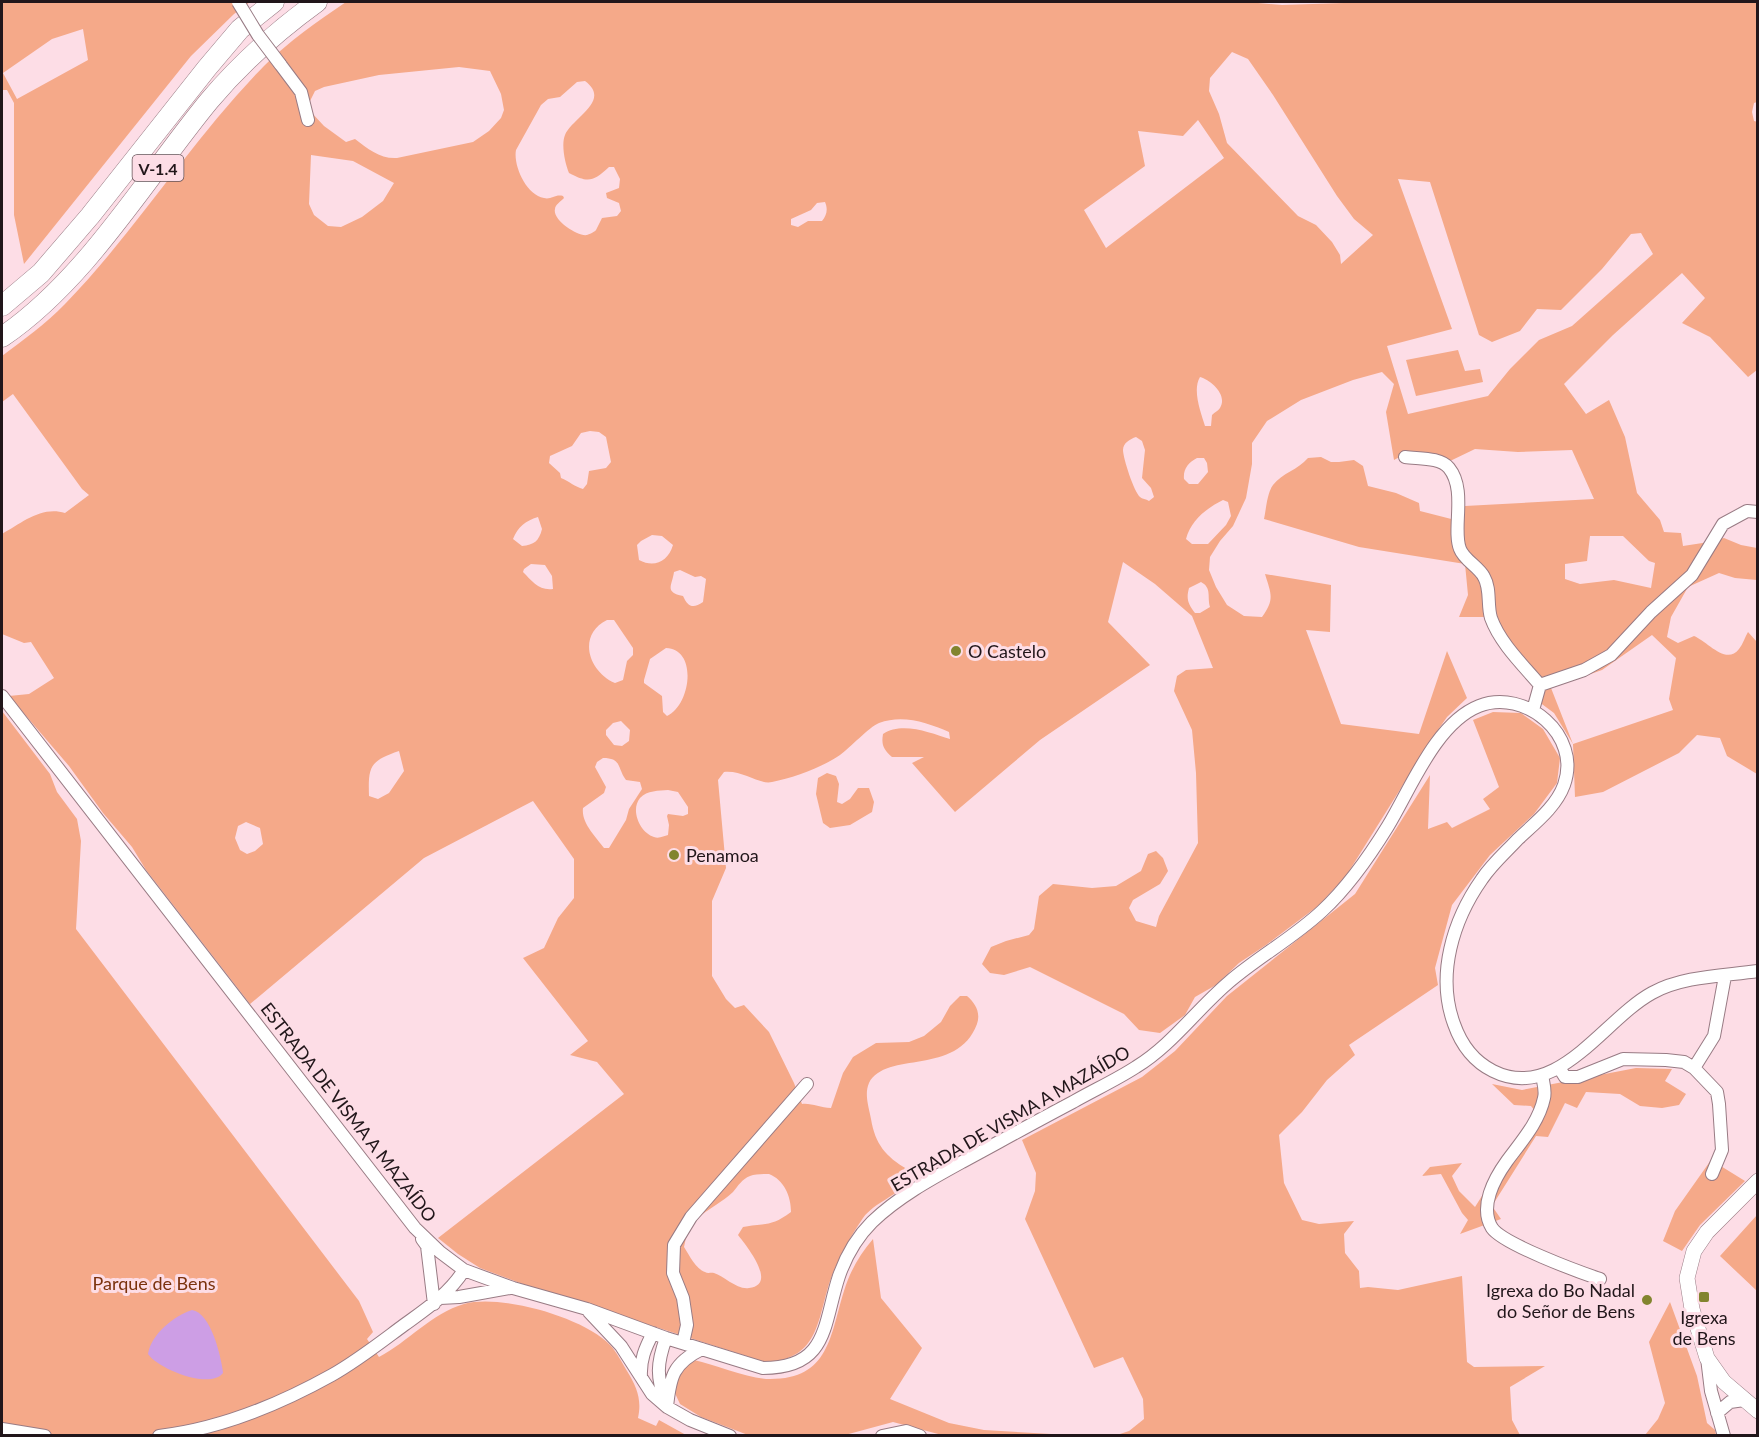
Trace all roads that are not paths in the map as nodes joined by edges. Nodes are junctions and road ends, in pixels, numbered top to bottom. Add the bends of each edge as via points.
1 (238, 2) edge
2 (274, 2) edge
3 (316, 2) edge
4 (308, 120) dead end
5 (2, 306) edge
6 (2, 337) edge
7 (1406, 458) dead end
8 (1758, 513) edge
9 (1540, 685) junction
10 (2, 696) edge
11 (1533, 710) junction
12 (1758, 971) edge
13 (1725, 976) junction
14 (1694, 1068) junction
15 (1560, 1069) junction
16 (1542, 1075) junction
17 (807, 1084) dead end
18 (1712, 1174) dead end
19 (1758, 1181) edge
20 (415, 1228) junction
21 (464, 1270) junction
22 (1600, 1279) dead end
23 (513, 1288) junction
24 (437, 1301) junction
25 (587, 1309) junction
26 (653, 1334) junction
27 (666, 1338) junction
28 (683, 1343) junction
29 (702, 1349) junction
30 (1707, 1358) junction
31 (641, 1378) junction
32 (1724, 1382) junction
33 (1711, 1391) junction
34 (1744, 1400) junction
35 (667, 1407) junction
36 (1758, 1411) edge
37 (1718, 1413) junction
38 (2, 1429) edge
39 (45, 1436) edge
40 (159, 1436) edge
41 (730, 1436) edge
42 (882, 1436) edge
43 (920, 1436) edge
44 (1724, 1436) edge

1 - 4 street, bridge via 301,92
2 - 5 highway, V-1.4 via 240,29 90,216 41,273
3 - 6 highway, V-1.4 via 239,68 102,240 51,296
7 - 9 street via 1440,461 1449,468 1460,506 1460,551 1485,578 1491,617 1500,636
8 - 9 street via 1747,511 1723,524 1692,575 1611,655 1584,670
9 - 11 street
10 - 20 street, ESTRADA DE VISMA A MAZAÍDO
11 - 16 street, ESTRADA DE VISMA A MAZAÍDO via 1545,717 1557,733 1567,753 1568,773 1560,796 1485,874 1474,891 1452,942 1447,993 1452,1020 1462,1042 1482,1065 1512,1078
11 - 29 street, ESTRADA DE VISMA A MAZAÍDO via 1496,702 1473,709 1454,721 1373,850 1340,894 1296,933 1225,985 1153,1056 947,1170 882,1213 850,1251 820,1340 806,1358 788,1366 763,1368
12 - 13 street, ESTRADA DE VISMA A MAZAÍDO
13 - 14 street via 1714,1036
13 - 15 street, ESTRADA DE VISMA A MAZAÍDO via 1657,990
14 - 15 street via 1666,1059 1623,1059 1578,1077 1565,1077
14 - 18 street via 1717,1092 1722,1150
15 - 16 street, ESTRADA DE VISMA A MAZAÍDO
16 - 22 street via 1545,1097 1532,1127 1502,1167 1486,1204 1487,1218 1493,1231 1518,1246
17 - 28 street via 691,1217 674,1245 673,1273 683,1298 687,1325
19 - 30 street via 1707,1232 1694,1251 1687,1278
20 - 21 street, ESTRADA DE VISMA A MAZAÍDO
20 - 24 street via 427,1246
21 - 23 street, ESTRADA DE VISMA A MAZAÍDO
21 - 24 street
23 - 24 street
23 - 25 street, ESTRADA DE VISMA A MAZAÍDO
24 - 40 street via 333,1374 289,1397 231,1419
25 - 26 street, ESTRADA DE VISMA A MAZAÍDO
25 - 31 street via 621,1346
26 - 27 street, ESTRADA DE VISMA A MAZAÍDO
26 - 31 street via 644,1350
27 - 28 street, ESTRADA DE VISMA A MAZAÍDO
27 - 35 street via 658,1368
28 - 29 street, ESTRADA DE VISMA A MAZAÍDO
29 - 35 street via 675,1367 669,1381
30 - 32 street
30 - 33 street
31 - 35 street
32 - 33 street
32 - 34 street
32 - 37 street
33 - 37 street
34 - 36 street
34 - 37 street via 1730,1402
35 - 41 street
37 - 44 street
38 - 39 street
42 - 43 street via 906,1431

